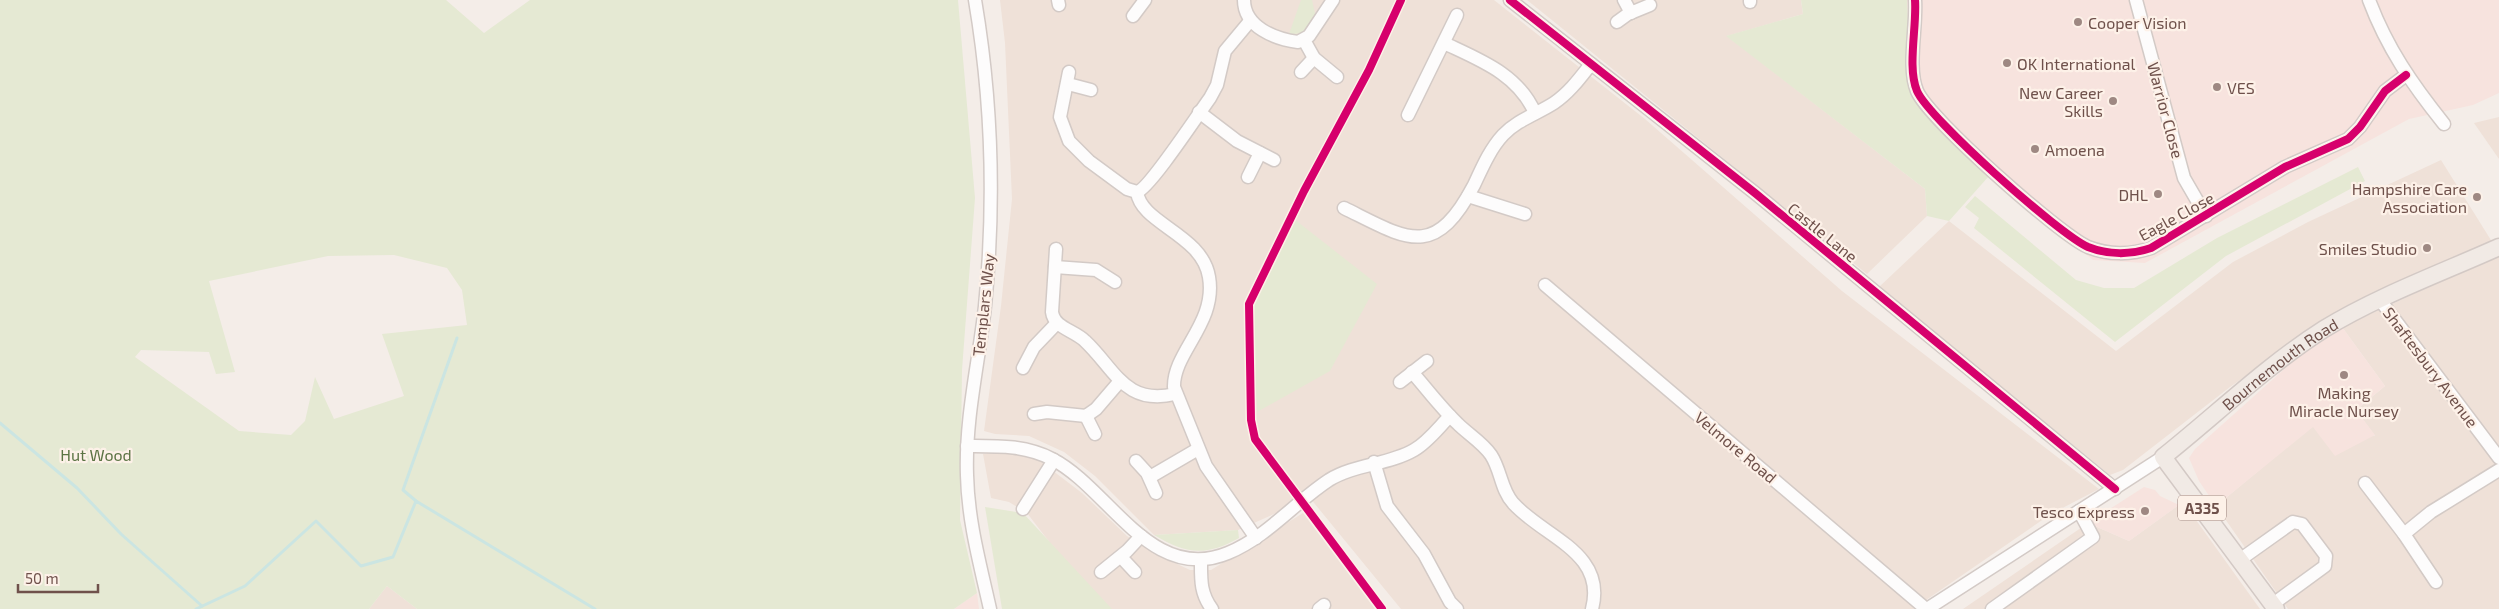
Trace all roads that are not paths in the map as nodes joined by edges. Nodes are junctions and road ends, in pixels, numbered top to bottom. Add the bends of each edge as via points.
1 (975, 0) edge
2 (1145, 0) edge
3 (1244, 0) edge
4 (1333, 0) edge
5 (1512, 0) edge
6 (1624, 0) edge
7 (1915, 0) edge
8 (2136, 0) edge
9 (2368, 0) edge
10 (1650, 5) dead end
11 (1631, 13) junction
12 (1457, 15) dead end
13 (1133, 16) dead end
14 (1250, 20) junction
15 (1617, 22) dead end
16 (1304, 40) junction
17 (1444, 43) junction
18 (1314, 58) junction
19 (1591, 64) junction
20 (1301, 72) dead end
21 (2406, 75) junction
22 (1337, 77) dead end
23 (1091, 90) dead end
24 (1199, 112) junction
25 (1535, 113) junction
26 (1408, 115) dead end
27 (2444, 124) dead end
28 (1260, 153) junction
29 (1274, 160) dead end
30 (1248, 177) dead end
31 (1137, 192) junction
32 (1468, 196) junction
33 (1344, 208) dead end
34 (1525, 214) dead end
35 (2206, 216) junction
36 (2499, 247) edge
37 (1056, 249) dead end
38 (1055, 267) junction
39 (1115, 282) dead end
40 (1545, 285) dead end
41 (2380, 300) junction
42 (1057, 323) junction
43 (1426, 361) dead end
44 (1023, 368) dead end
45 (1412, 372) junction
46 (1120, 381) junction
47 (1400, 382) dead end
48 (1175, 394) junction
49 (1034, 414) dead end
50 (1086, 416) junction
51 (1450, 416) junction
52 (1095, 434) dead end
53 (967, 446) junction
54 (1198, 449) junction
55 (2163, 457) junction
56 (2499, 458) edge
57 (1054, 460) junction
58 (1136, 461) dead end
59 (1374, 462) junction
60 (2499, 470) edge
61 (1150, 477) junction
62 (2365, 483) dead end
63 (2115, 489) junction
64 (1156, 493) dead end
65 (1023, 509) dead end
66 (2079, 512) junction
67 (2404, 534) junction
68 (1140, 536) junction
69 (1256, 538) junction
70 (1121, 557) junction
71 (2240, 559) junction
72 (1201, 560) junction
73 (1101, 572) dead end
74 (1135, 572) dead end
75 (2436, 582) dead end
76 (2275, 607) edge
77 (990, 609) edge
78 (1212, 609) edge
79 (1457, 609) edge
80 (1592, 609) edge
81 (1926, 609) edge
82 (1992, 609) edge

1 - 53 street, Templars Way via 983,47 991,197 984,307
2 - 13 street
3 - 14 street
4 - 16 street
5 - 19 street, Castle Lane
6 - 11 street
7 - 35 street, Eagle Close via 1914,75 1920,97 1942,124 2074,238 2104,252 2140,252
8 - 35 street, Warrior Close via 2184,178
9 - 21 street
10 - 11 street
11 - 15 street
12 - 17 street
14 - 16 street via 1280,37
14 - 24 street via 1225,51 1216,85
16 - 18 street
17 - 25 street via 1513,80
17 - 26 street
18 - 20 street
18 - 22 street
19 - 25 street via 1556,102
19 - 63 street, Castle Lane via 1755,193
21 - 27 street
21 - 35 street, Eagle Close via 2385,91 2360,127 2348,138 2286,167
23 - 31 street via 1068,78 1060,108 1062,127 1069,141 1089,162 1127,189
24 - 28 street via 1237,141
24 - 31 street via 1146,186
25 - 32 street via 1500,139
28 - 29 street
28 - 30 street
31 - 48 street via 1144,209 1195,249 1209,277 1206,312 1176,374
32 - 33 street via 1441,229 1422,237 1402,236
32 - 34 street
36 - 41 main road, Bournemouth Road
37 - 38 street
38 - 39 street via 1096,270
38 - 42 street via 1052,312
40 - 81 street, Velmore Road
41 - 55 main road, Bournemouth Road via 2309,339
41 - 56 street, Shaftesbury Avenue
42 - 44 street via 1034,347
42 - 46 street via 1087,342
43 - 45 street
45 - 47 street
45 - 51 street
46 - 48 street via 1148,396
46 - 50 street
48 - 54 street
49 - 50 street
50 - 52 street
51 - 59 street via 1416,449
51 - 80 street via 1491,454 1513,503 1586,565 1594,588
53 - 57 street via 1018,447
53 - 77 street, Templars Way via 970,522
54 - 61 street
54 - 69 street via 1218,486
55 - 63 street, Bournemouth Road
55 - 71 main road, A335
57 - 65 street
57 - 68 street via 1073,473
58 - 61 street
59 - 69 street via 1330,480
59 - 79 street via 1387,506 1424,554
60 - 67 street via 2431,512
61 - 64 street
62 - 67 street
63 - 66 street, Bournemouth Road
66 - 81 street, Bournemouth Road
66 - 82 street via 2093,537
67 - 75 street
68 - 70 street
68 - 72 street via 1168,553
69 - 72 street via 1227,554
70 - 73 street
70 - 74 street
71 - 76 main road, A335
71 - 76 street via 2292,522 2302,524 2326,556 2325,566
72 - 78 street via 1201,587

